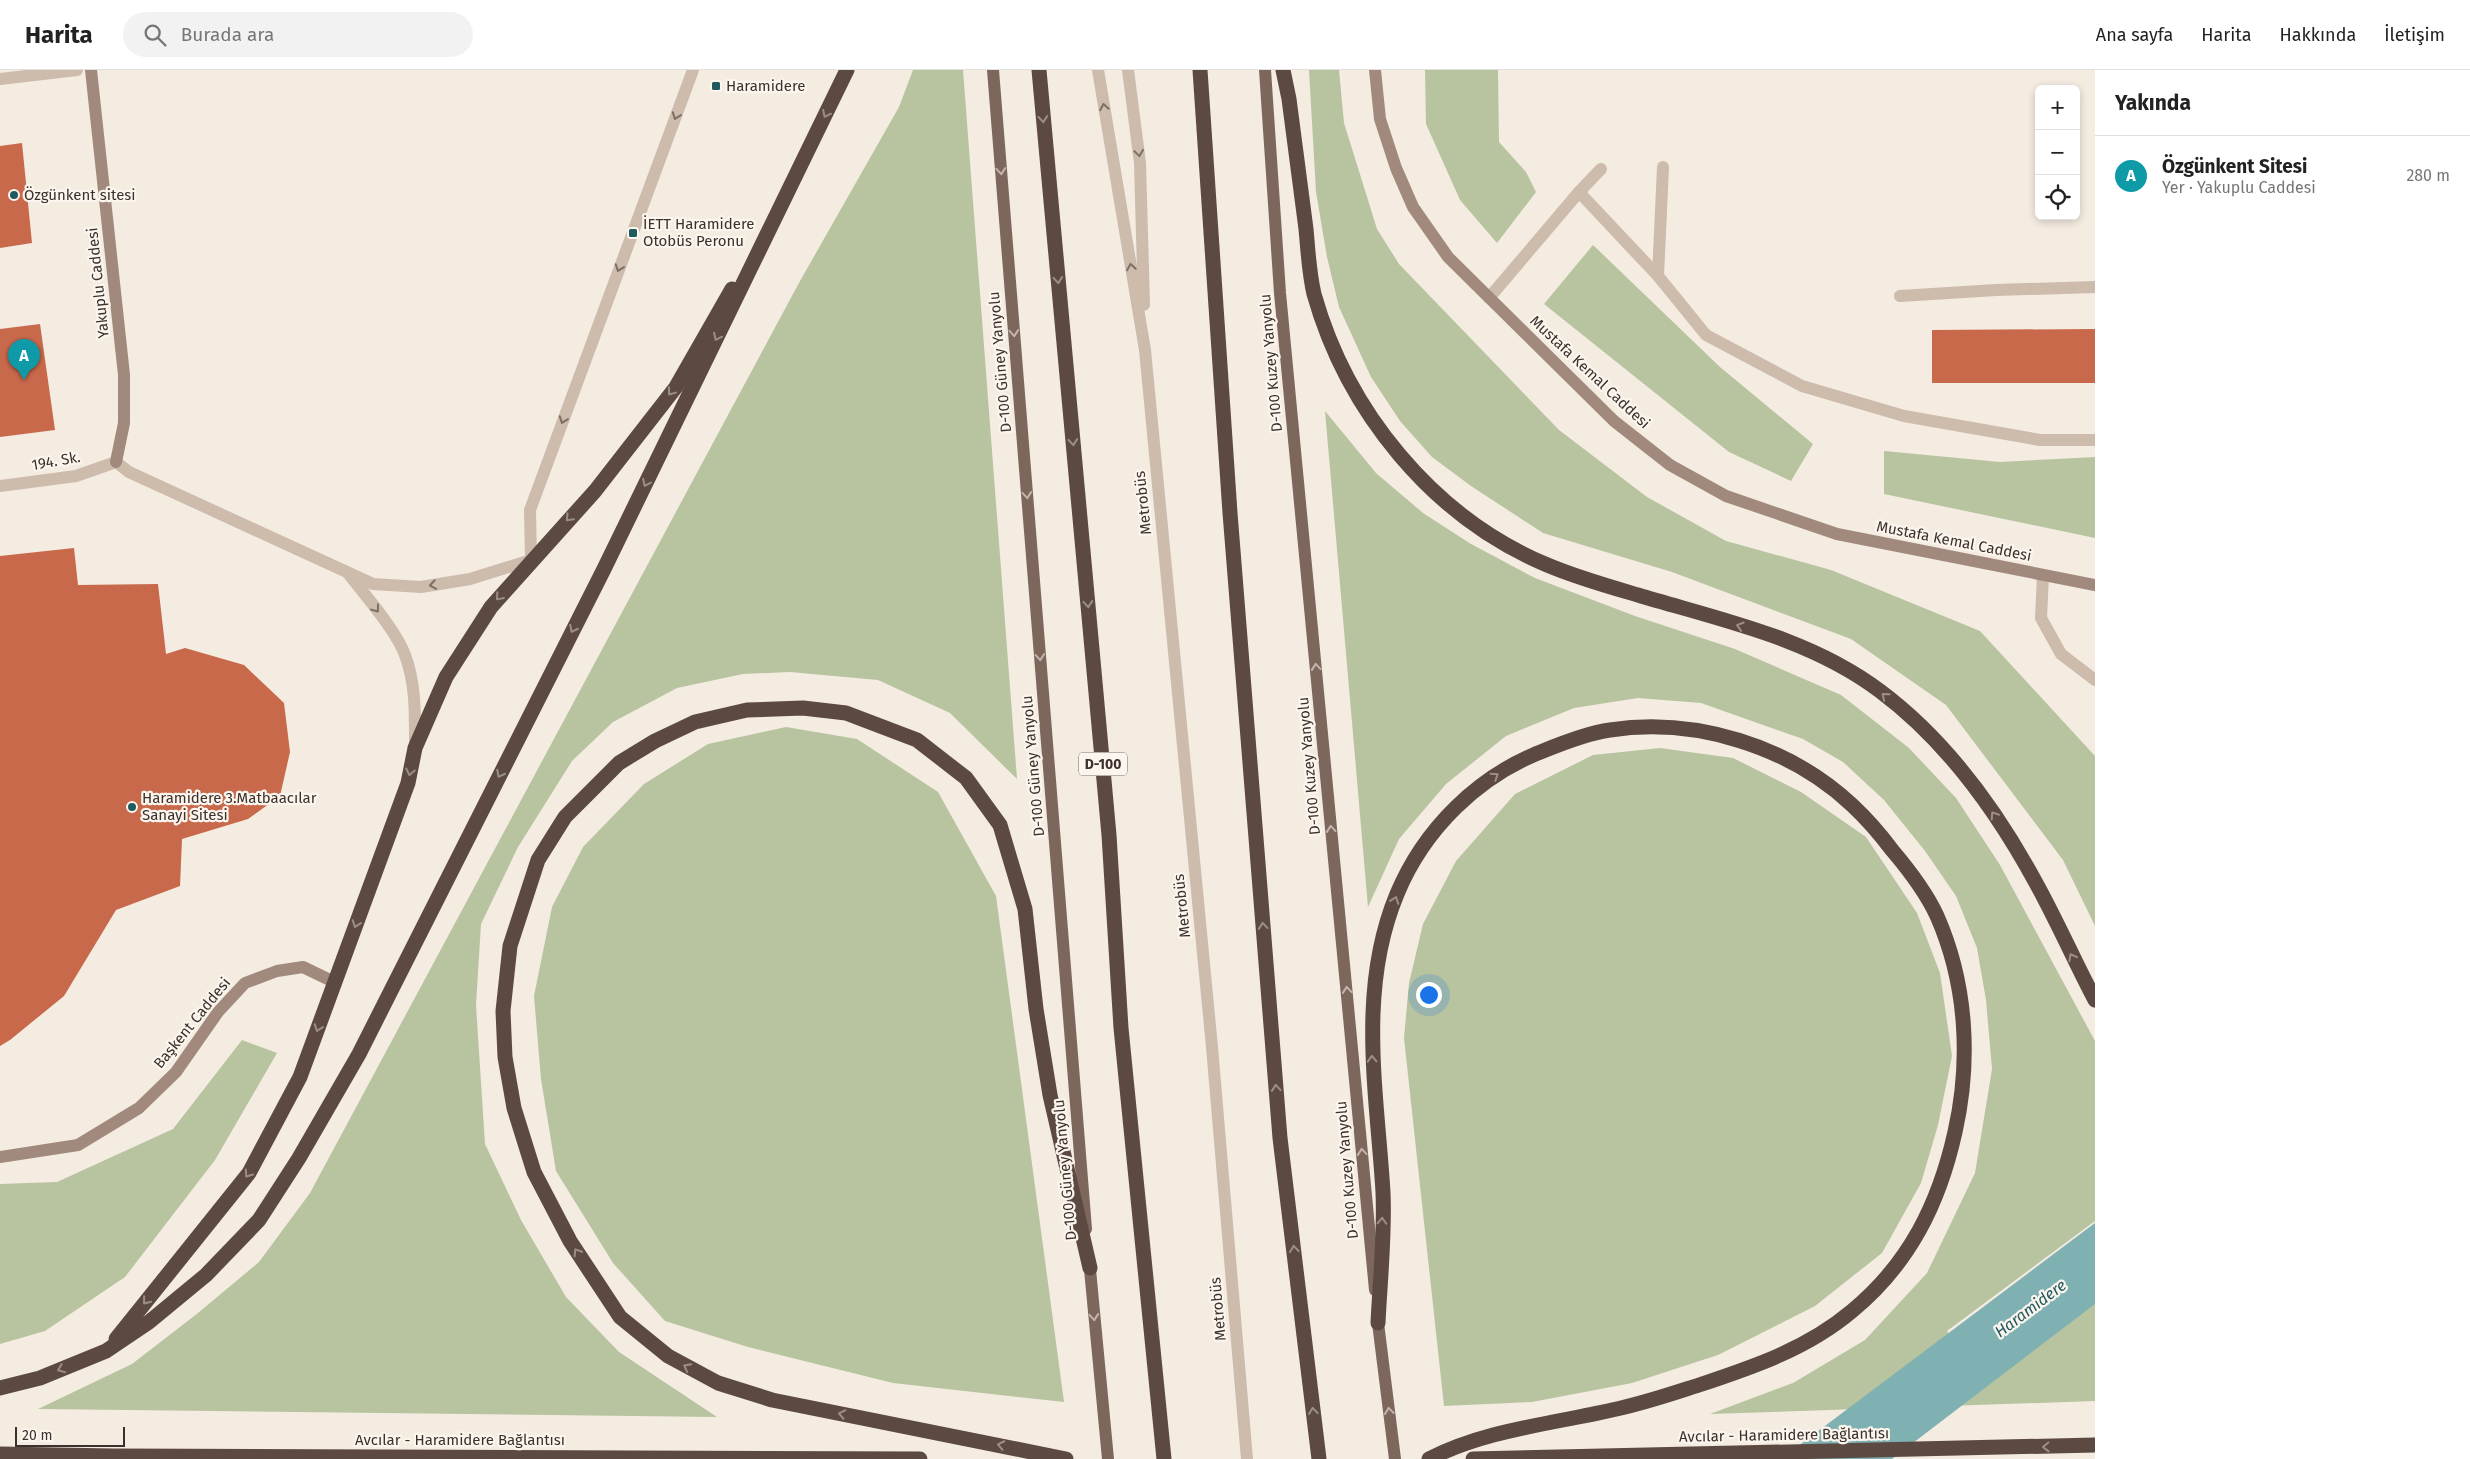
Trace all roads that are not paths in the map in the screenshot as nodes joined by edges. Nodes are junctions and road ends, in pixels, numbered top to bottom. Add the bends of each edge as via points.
1 (77, 70) edge
2 (91, 70) edge
3 (693, 70) edge
4 (847, 70) edge
5 (993, 70) edge
6 (1039, 70) edge
7 (1098, 70) edge
8 (1128, 70) edge
9 (1200, 70) edge
10 (1265, 70) edge
11 (1283, 70) edge
12 (1375, 70) edge
13 (0, 79) edge
14 (1663, 167) dead end
15 (1601, 169) dead end
16 (1579, 192) junction
17 (770, 231) junction
18 (1658, 276) junction
19 (2095, 288) edge
20 (1900, 296) dead end
21 (1489, 298) junction
22 (1145, 350) junction
23 (2095, 440) edge
24 (116, 462) junction
25 (0, 486) edge
26 (531, 560) junction
27 (346, 571) junction
28 (2043, 575) junction
29 (2095, 585) edge
30 (2095, 680) edge
31 (415, 748) junction
32 (334, 982) junction
33 (2095, 1000) edge
34 (0, 1156) edge
35 (1090, 1268) junction
36 (1378, 1323) junction
37 (106, 1351) junction
38 (0, 1388) edge
39 (2095, 1445) edge
40 (0, 1454) edge
41 (920, 1459) edge
42 (1066, 1459) edge
43 (1108, 1459) edge
44 (1164, 1459) edge
45 (1247, 1459) edge
46 (1319, 1459) edge
47 (1395, 1459) edge
48 (1429, 1459) edge
49 (1473, 1459) edge

1 - 13 street
2 - 24 main road, Yakuplu Caddesi via 124,375 124,423
3 -> 26 street via 530,510
4 -> 17 highway
5 -> 35 main road, D-100 Güney Yanyolu
6 -> 44 highway, D-100 via 1109,835 1121,1028
22 -> 7 street, Metrobüs
8 -> 22 street, Metrobüs via 1140,163
46 -> 9 highway via 1280,1138 1230,513
36 -> 10 main road, D-100 Kuzey Yanyolu via 1280,293
33 -> 11 highway via 2037,884 1994,814 1964,772 1919,725 1879,691 1838,665 1786,640 1543,564 1501,541 1443,501 1415,474 1356,393 1325,327 1313,290
12 - 21 main road, Mustafa Kemal Caddesi via 1380,119 1413,207 1448,257
14 - 18 street
15 - 16 street
16 - 18 street
16 - 21 street
17 -> 26 highway via 714,317 676,387 595,491
17 -> 37 highway via 604,569 359,1054 299,1158 259,1220 206,1275 149,1322
18 - 23 street via 1706,334 1802,386 1904,416 2040,440
19 - 20 street
21 - 28 main road, Mustafa Kemal Caddesi via 1614,421 1670,465 1726,496 1837,534
22 - 45 street, Metrobüs via 1211,1038
24 - 25 street, 194. Sk. via 76,476
24 - 27 street via 128,472
26 -> 27 street via 470,579 422,587 373,584
26 -> 31 highway via 491,607 446,677
27 -> 31 street via 405,654 415,695
28 - 29 main road, Mustafa Kemal Caddesi
28 - 30 street via 2042,618 2060,654
31 -> 32 highway via 408,783
32 - 34 main road, Başkent Caddesi via 303,967 277,971 245,983 218,1012 176,1072 138,1108 78,1145
32 -> 37 highway via 300,1077 250,1173
42 -> 35 highway via 772,1400 718,1383 668,1356 620,1317 570,1241 534,1172 514,1108 505,1057 504,1011 510,946 538,860 565,817 620,763 655,741 695,722 747,710 803,708 846,713 917,740 966,778 1000,825 1025,909 1050,1095
35 -> 43 main road, D-100 Güney Yanyolu
47 -> 36 main road, D-100 Kuzey Yanyolu
36 -> 48 highway via 1383,1198 1372,1059 1373,988 1396,897 1417,853 1449,814 1482,784 1520,760 1564,742 1607,730 1658,726 1697,730 1758,746 1805,770 1850,803 1910,872 1935,912 1950,950 1961,994 1965,1050 1962,1102 1943,1179 1928,1216 1900,1262 1852,1312 1789,1353 1669,1395 1460,1444
37 -> 38 highway via 40,1378
39 -> 49 highway, Avcılar - Haramidere Bağlantısı
40 - 41 highway, Avcılar - Haramidere Bağlantısı

